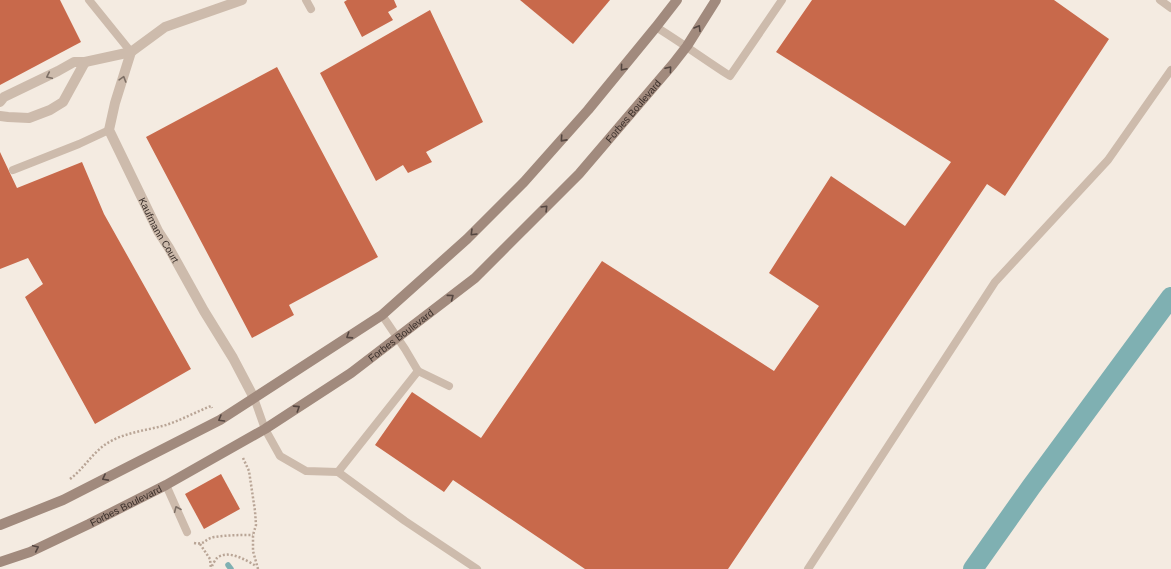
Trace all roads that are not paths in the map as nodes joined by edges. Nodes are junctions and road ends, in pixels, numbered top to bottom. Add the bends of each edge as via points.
1 (89, 0) edge
2 (242, 0) edge
3 (306, 0) edge
4 (677, 0) edge
5 (716, 0) edge
6 (782, 0) edge
7 (1160, 0) edge
8 (1171, 8) edge
9 (311, 9) dead end
10 (656, 27) junction
11 (687, 46) junction
12 (131, 52) junction
13 (85, 62) junction
14 (1171, 70) edge
15 (0, 102) edge
16 (0, 116) edge
17 (109, 130) junction
18 (13, 170) dead end
19 (382, 315) junction
20 (398, 337) junction
21 (418, 371) junction
22 (449, 386) dead end
23 (254, 398) junction
24 (265, 429) junction
25 (338, 472) junction
26 (166, 485) junction
27 (0, 525) edge
28 (187, 532) dead end
29 (0, 562) edge
30 (476, 569) edge
31 (808, 569) edge

1 - 12 lane
2 - 12 street via 165,28
3 - 9 lane
4 - 10 main road
11 -> 5 main road, Forbes Boulevard
6 - 11 lane via 730,76
7 - 8 lane
10 - 11 lane
10 -> 19 main road via 585,107 524,182 467,240
20 -> 11 main road, Forbes Boulevard via 475,278 579,174
12 - 13 street
17 -> 12 street
13 -> 15 street via 74,62 4,97
13 - 16 street via 62,102 50,110 29,118
14 - 31 lane via 1108,160 995,282
17 - 18 lane
17 - 23 street, Kaufmann Court via 158,231
19 - 20 lane
19 -> 23 main road
20 - 21 lane
24 -> 20 main road, Forbes Boulevard via 351,373
21 - 22 lane
21 - 25 lane
23 - 24 lane
23 -> 27 main road via 220,420 63,500
24 - 25 lane via 280,456 306,471
24 - 26 main road, Forbes Boulevard
25 - 30 lane
28 -> 26 lane
29 -> 26 main road, Forbes Boulevard via 30,552

